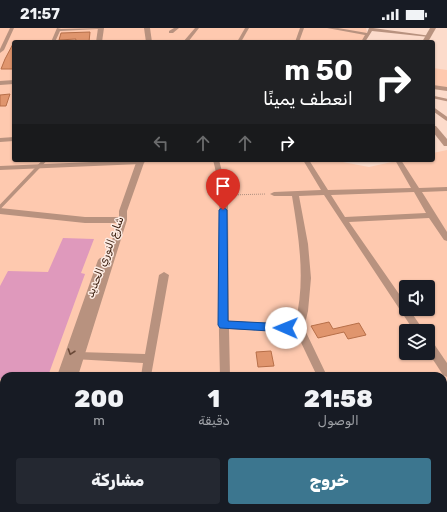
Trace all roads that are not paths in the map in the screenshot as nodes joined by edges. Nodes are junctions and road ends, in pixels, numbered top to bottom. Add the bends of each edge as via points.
1 (12, 28) edge
2 (99, 28) edge
3 (147, 28) edge
4 (178, 28) edge
5 (197, 28) edge
6 (247, 28) edge
7 (302, 28) edge
8 (328, 28) edge
9 (433, 28) edge
10 (59, 29) edge
11 (370, 30) edge
12 (171, 32) dead end
13 (429, 36) junction
14 (54, 40) edge
15 (99, 40) edge
16 (149, 40) edge
17 (187, 40) edge
18 (240, 40) edge
19 (298, 40) edge
20 (365, 40) edge
21 (426, 40) edge
22 (0, 51) edge
23 (12, 82) edge
24 (0, 83) edge
25 (435, 87) edge
26 (447, 89) edge
27 (435, 98) edge
28 (447, 100) edge
29 (435, 110) edge
30 (440, 114) junction
31 (447, 116) edge
32 (447, 119) edge
33 (435, 130) edge
34 (12, 139) edge
35 (0, 140) edge
36 (447, 144) edge
37 (43, 162) edge
38 (124, 162) edge
39 (141, 162) edge
40 (217, 162) edge
41 (307, 162) edge
42 (399, 162) edge
43 (38, 167) junction
44 (0, 168) edge
45 (447, 189) edge
46 (417, 190) junction
47 (327, 192) junction
48 (295, 193) junction
49 (274, 194) road end
50 (0, 207) edge
51 (0, 211) edge
52 (430, 215) junction
53 (120, 220) junction
54 (343, 220) junction
55 (447, 238) edge
56 (164, 275) dead end
57 (414, 324) edge
58 (223, 325) junction
59 (299, 328) junction
60 (435, 354) edge
61 (78, 356) junction
62 (149, 359) junction
63 (63, 372) edge
64 (73, 372) edge
65 (147, 372) edge
66 (225, 372) edge
67 (320, 372) edge
68 (447, 372) edge

1 - 22 street
2 - 10 street
2 - 15 street
3 - 16 street
4 - 12 street
5 - 17 street
6 - 18 street
7 - 19 street
8 - 11 street
9 - 13 street
10 - 14 street
11 - 13 street
11 - 20 street
13 - 21 street
23 - 24 street
25 - 26 street
27 - 28 lane
29 - 30 lane
30 - 31 lane
30 - 32 lane
33 - 36 street
34 - 35 street
37 - 43 lane
38 - 43 street
39 - 53 street
40 - 58 street via 221,174 222,195
41 - 47 street
42 - 46 street
43 - 44 street
43 - 50 lane
45 - 46 street
46 - 47 street
46 - 52 street
47 - 48 street
47 - 54 street
48 - 49 street
48 - 59 street via 306,265 304,313
51 - 53 street via 92,222
52 - 54 street
52 - 55 street
53 - 61 street, شارع النوري الحديد
53 -> 63 street, شارع النوري الحديد
54 - 57 street
56 - 62 street
58 - 59 street
58 - 66 street
59 - 67 street
60 - 68 street
61 - 62 street
61 - 64 street, شارع النوري الحديد
62 - 65 street

